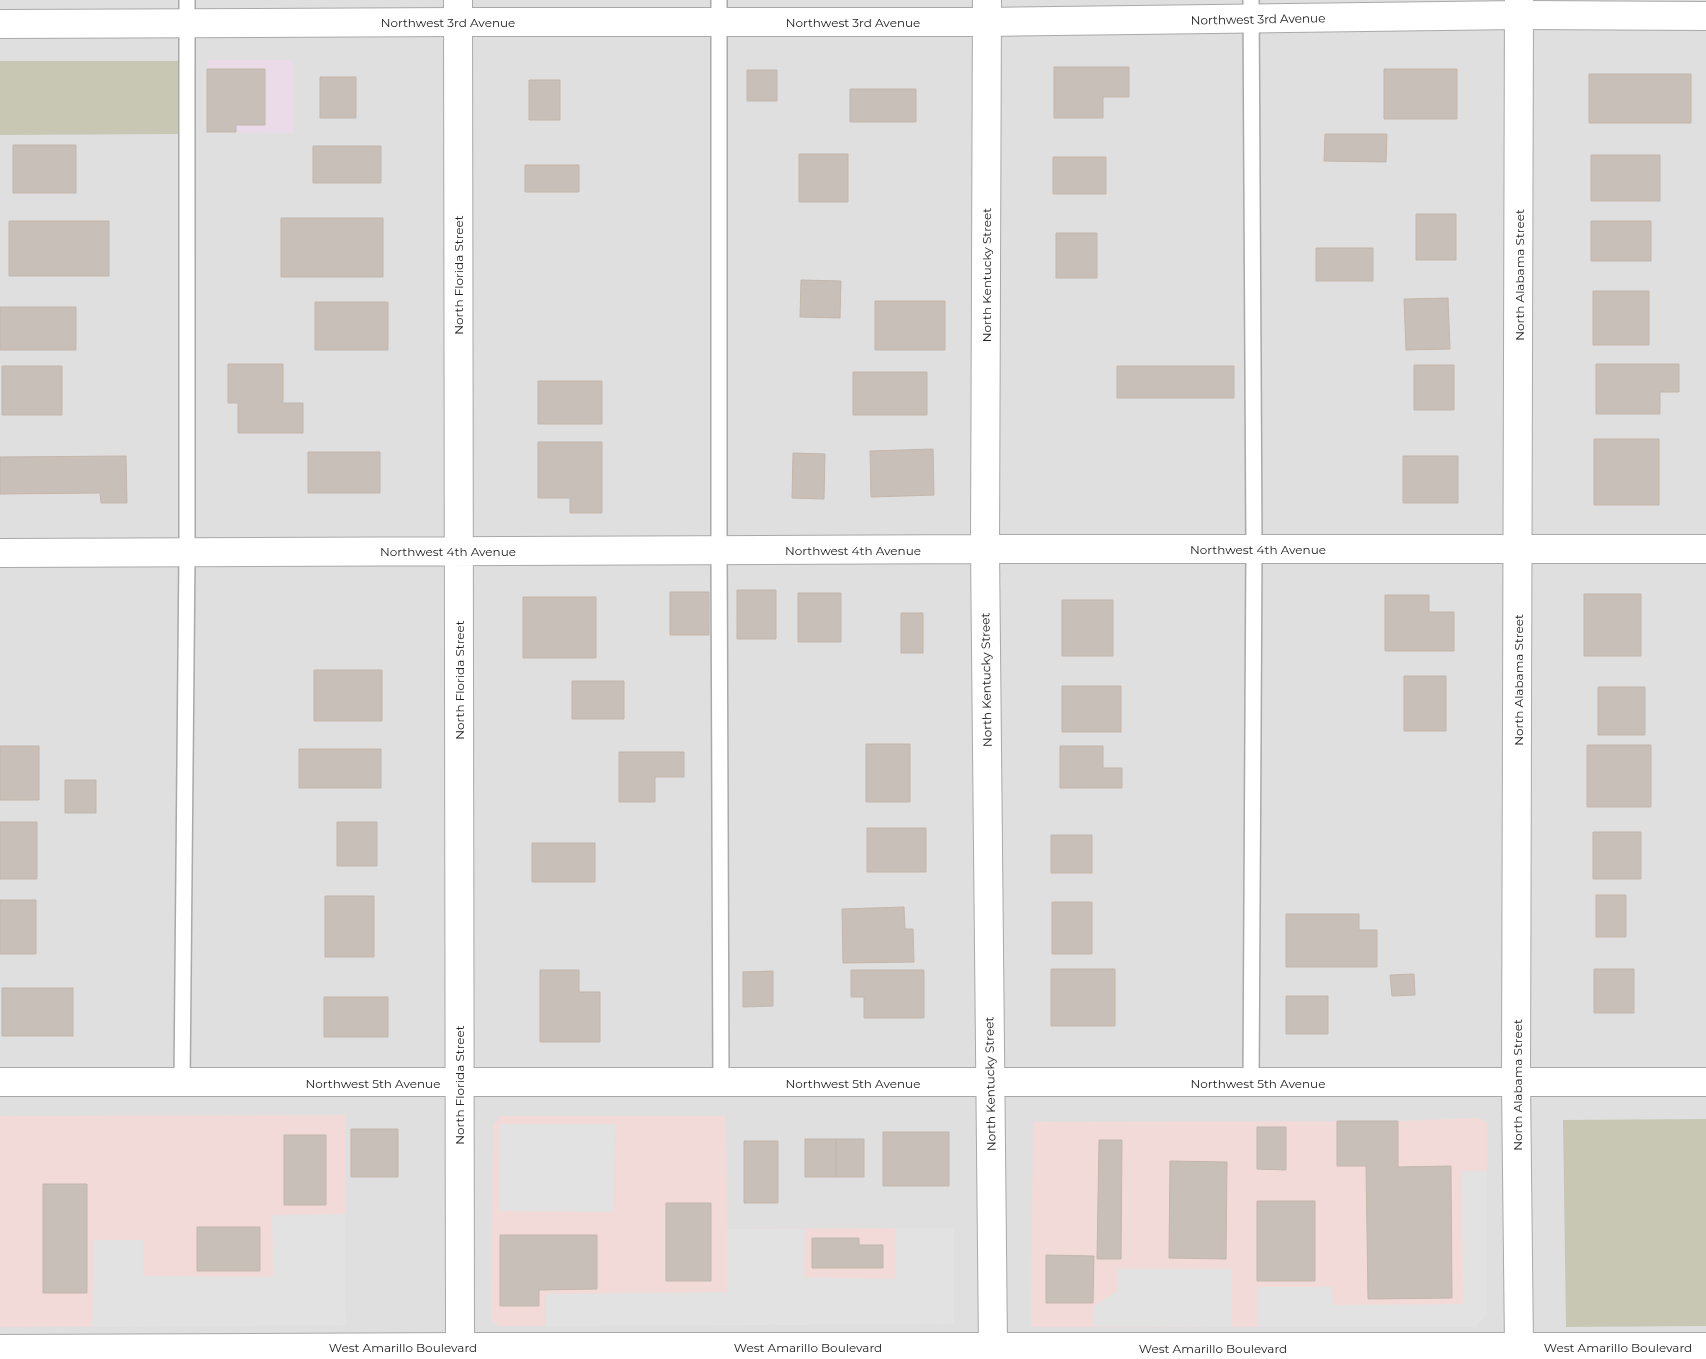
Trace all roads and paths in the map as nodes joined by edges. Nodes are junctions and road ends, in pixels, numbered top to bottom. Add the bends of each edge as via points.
1 (1518, 8) edge
2 (1251, 9) edge
3 (458, 11) edge
4 (719, 11) edge
5 (987, 11) edge
6 (187, 12) edge
7 (1706, 16) edge
8 (0, 24) edge
9 (1254, 548) junction
10 (1518, 548) junction
11 (985, 549) junction
12 (1706, 549) edge
13 (719, 550) junction
14 (458, 551) junction
15 (187, 552) junction
16 (0, 553) edge
17 (0, 1082) edge
18 (182, 1082) junction
19 (990, 1082) junction
20 (1706, 1082) edge
21 (458, 1083) junction
22 (721, 1083) junction
23 (1251, 1083) junction
24 (1516, 1083) junction
25 (1706, 1347) edge
26 (0, 1349) edge
27 (460, 1353) edge
28 (1519, 1353) edge
29 (993, 1354) edge

1 - 2 street, Northwest 3rd Avenue
1 - 7 street, Northwest 3rd Avenue
1 - 10 street, North Alabama Street
2 - 5 street, Northwest 3rd Avenue
2 - 9 lane
3 - 4 street, Northwest 3rd Avenue
3 - 6 street, Northwest 3rd Avenue
3 - 14 street, North Florida Street
4 - 5 street, Northwest 3rd Avenue
4 - 13 lane
5 - 11 street, North Kentucky Street
6 - 8 street, Northwest 3rd Avenue
6 - 15 lane
9 - 10 street, Northwest 4th Avenue
9 - 11 street, Northwest 4th Avenue
9 - 23 lane
10 - 12 street, Northwest 4th Avenue
10 - 24 street, North Alabama Street
11 - 13 street, Northwest 4th Avenue
11 - 19 street, North Kentucky Street
13 - 14 street, Northwest 4th Avenue
13 - 22 lane
14 - 15 street, Northwest 4th Avenue
14 - 21 street, North Florida Street
15 - 16 street, Northwest 4th Avenue
15 - 18 lane
17 - 18 street, Northwest 5th Avenue
18 - 21 street, Northwest 5th Avenue
19 - 22 street, Northwest 5th Avenue
19 - 23 street, Northwest 5th Avenue
19 - 29 street, North Kentucky Street
20 - 24 street, Northwest 5th Avenue
21 - 22 street, Northwest 5th Avenue
21 - 27 street, North Florida Street
23 - 24 street, Northwest 5th Avenue
24 - 28 street, North Alabama Street
25 - 28 street, West Amarillo Boulevard
26 - 27 street, West Amarillo Boulevard
27 - 29 street, West Amarillo Boulevard
28 - 29 street, West Amarillo Boulevard

